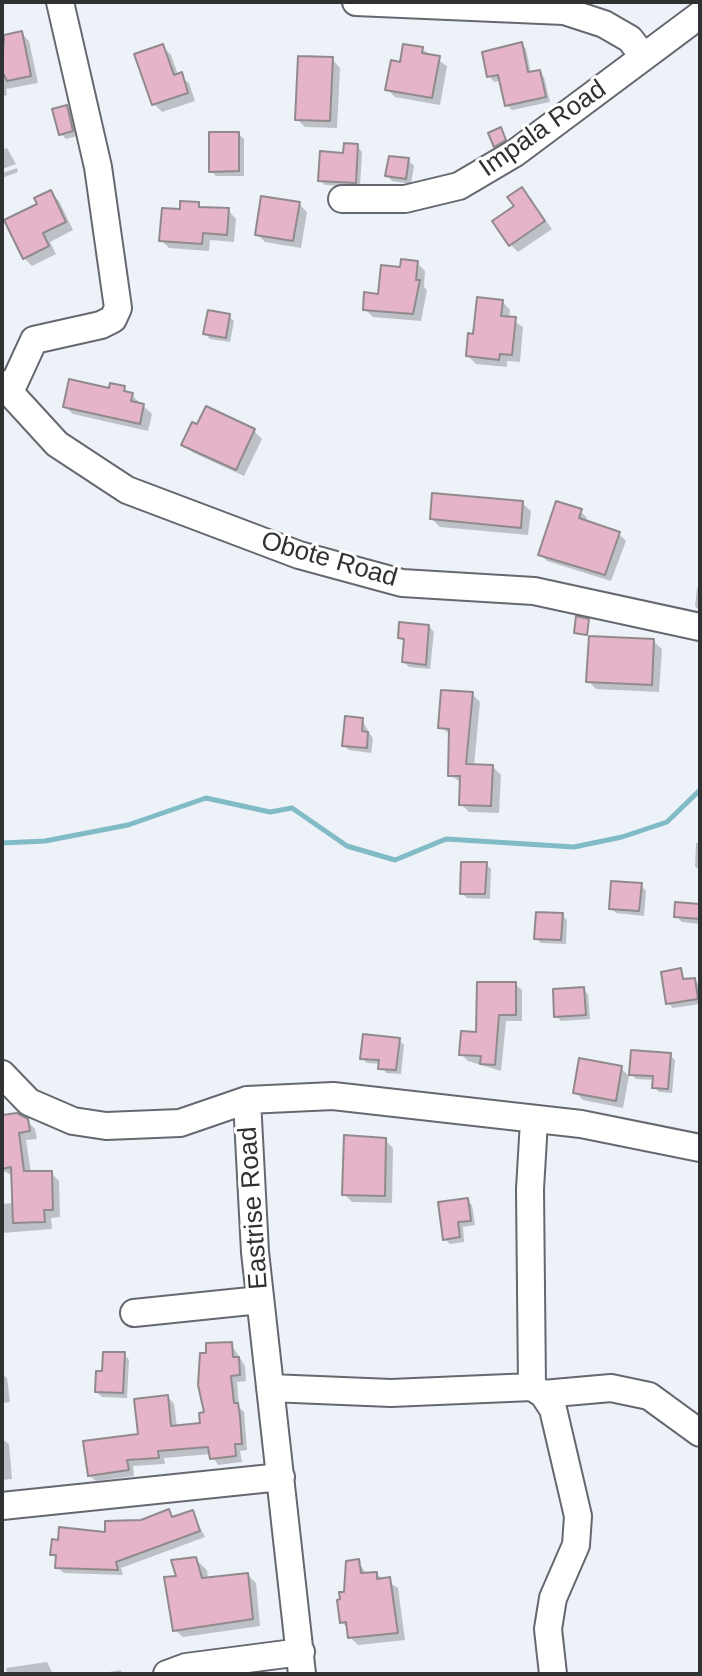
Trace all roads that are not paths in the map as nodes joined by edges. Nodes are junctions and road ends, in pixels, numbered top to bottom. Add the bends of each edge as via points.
1 (60, 2) edge
2 (356, 2) edge
3 (700, 15) edge
4 (643, 56) junction
5 (342, 199) dead end
6 (6, 388) edge
7 (700, 627) edge
8 (2, 1074) edge
9 (247, 1100) junction
10 (534, 1121) junction
11 (700, 1148) edge
12 (260, 1300) junction
13 (134, 1313) dead end
14 (270, 1388) junction
15 (538, 1390) junction
16 (700, 1433) edge
17 (281, 1477) junction
18 (2, 1506) edge
19 (301, 1663) edge
20 (167, 1674) edge
21 (553, 1674) edge

1 - 6 street via 98,167 118,308 113,319 101,325 34,340
2 - 4 street via 564,11 604,24 630,39
3 - 4 street, Impala Road
4 - 5 street, Impala Road via 515,153 459,186 405,199
6 - 7 street, Obote Road via 57,444 127,490 299,555 402,583 534,591
8 - 9 street via 29,1102 73,1121 106,1126 180,1123
9 - 10 street, Eastrise Road via 333,1096
9 - 12 street, Eastrise Road
10 - 11 street, Eastrise Road via 581,1124
10 - 15 street via 530,1189
12 - 13 street
12 - 14 street, Eastrise Road
14 - 15 street via 391,1393
14 - 17 street, Eastrise Road
15 - 16 street via 611,1388 649,1396
15 - 21 street via 553,1409 578,1516 576,1545 561,1572 548,1629
17 - 18 street
17 - 19 street, Eastrise Road
19 - 20 street via 186,1667

